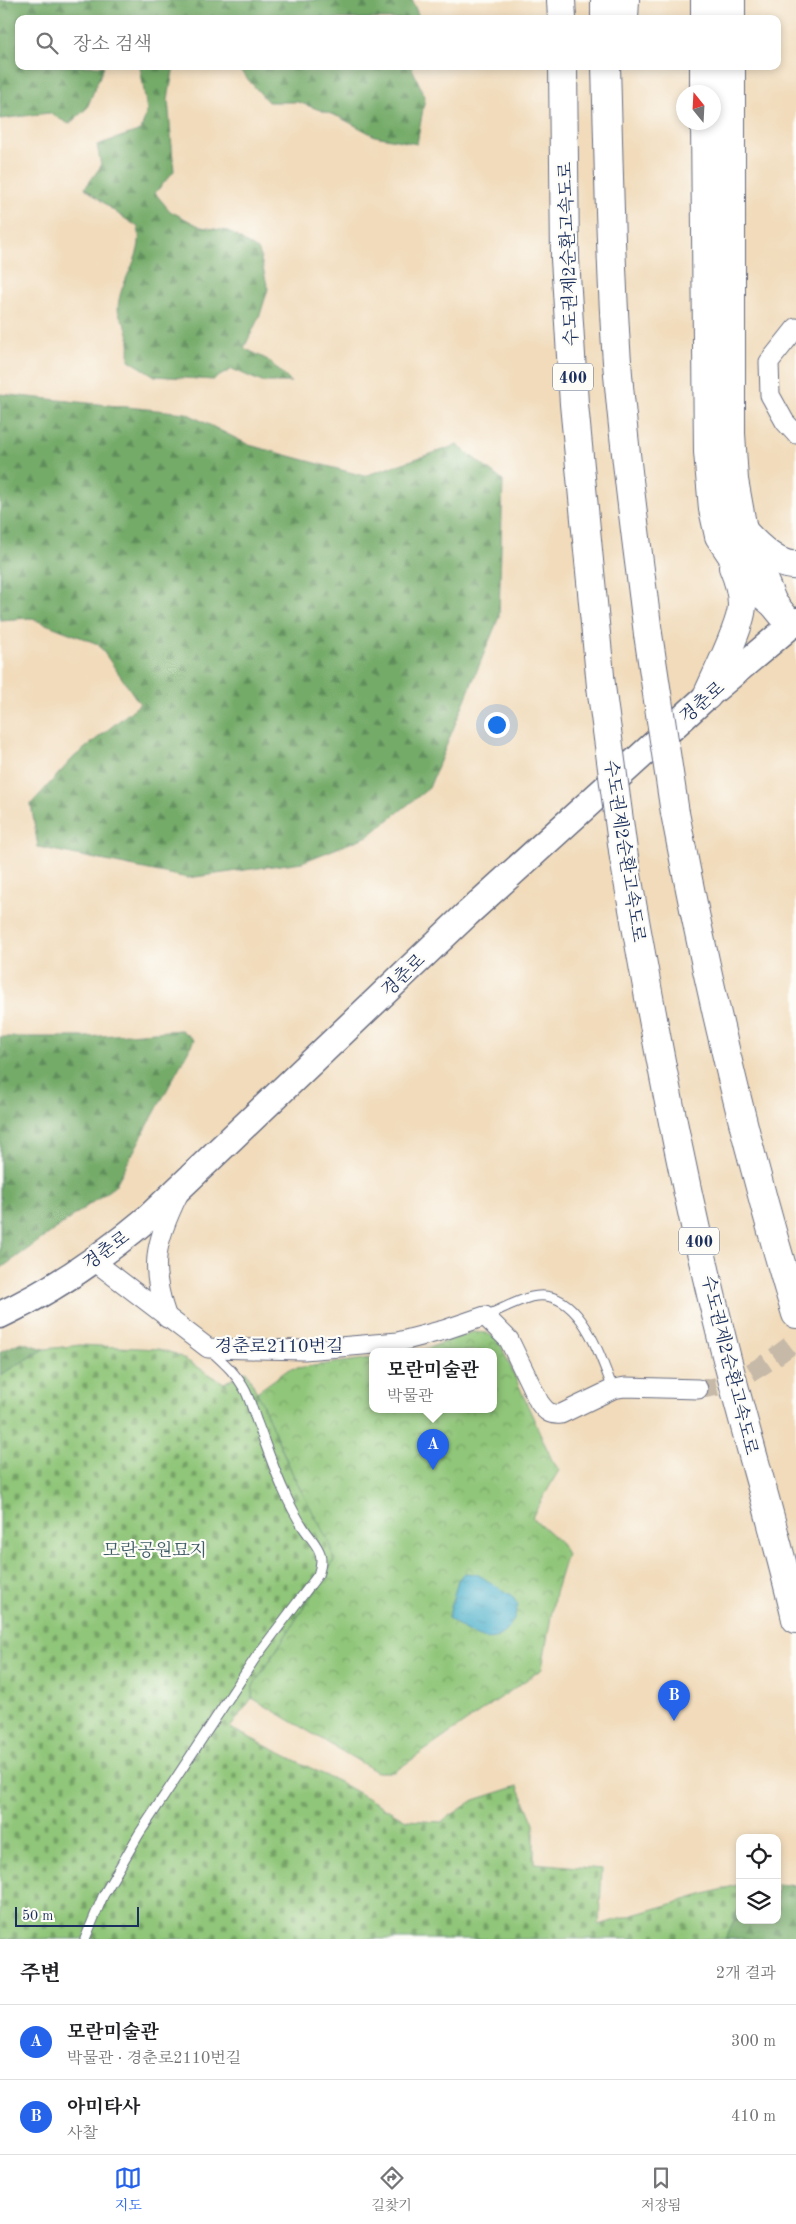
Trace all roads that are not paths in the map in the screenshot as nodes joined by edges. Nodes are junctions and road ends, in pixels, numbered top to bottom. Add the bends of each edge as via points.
1 (563, 0) edge
2 (605, 0) edge
3 (625, 0) edge
4 (706, 0) edge
5 (731, 0) edge
6 (563, 15) edge
7 (605, 15) edge
8 (624, 15) edge
9 (705, 15) edge
10 (731, 15) edge
11 (563, 70) edge
12 (606, 70) edge
13 (621, 70) edge
14 (704, 70) edge
15 (731, 70) edge
16 (704, 85) edge
17 (705, 130) edge
18 (609, 190) junction
19 (796, 328) edge
20 (796, 434) edge
21 (731, 533) junction
22 (796, 565) edge
23 (794, 623) edge
24 (707, 696) junction
25 (181, 1188) junction
26 (94, 1261) junction
27 (796, 1314) edge
28 (0, 1315) edge
29 (485, 1316) junction
30 (167, 1318) junction
31 (208, 1348) junction
32 (613, 1389) junction
33 (698, 1389) tunnel mouth
34 (796, 1619) edge
35 (85, 1939) edge

1 - 6 highway
2 - 7 highway
3 - 8 highway
4 - 9 highway
5 - 10 highway
11 - 34 highway, 수도권제2순환고속도로 / 400, bridge via 565,259 575,414 601,686 624,858 653,1028 682,1170 721,1335
12 - 18 highway, 400
13 - 18 highway
14 - 16 highway
15 - 21 highway via 731,434 734,480
17 - 21 highway via 708,452 712,509
18 - 27 highway, 400, bridge via 618,371 626,457 675,813 726,1056
19 - 20 street via 768,362 770,395
21 - 22 highway via 790,566
21 - 23 highway via 752,586
21 - 24 highway via 742,606
23 - 24 street, 경춘로
24 - 25 street, 경춘로 via 467,914
25 - 26 street, 경춘로
25 - 30 street via 165,1223 156,1254 157,1288
26 - 28 street, 경춘로
26 - 30 street, 경춘로2110번길
29 - 31 street, 경춘로2110번길 via 389,1343 304,1350
29 - 32 lane via 531,1297 544,1296 564,1303 590,1333
29 - 32 street via 509,1340 545,1411 552,1415 562,1414
30 - 31 street, 경춘로2110번길
31 - 35 lane via 237,1376 246,1391 282,1485 296,1517 318,1547 322,1566 256,1656 139,1834 102,1896
32 - 33 street

